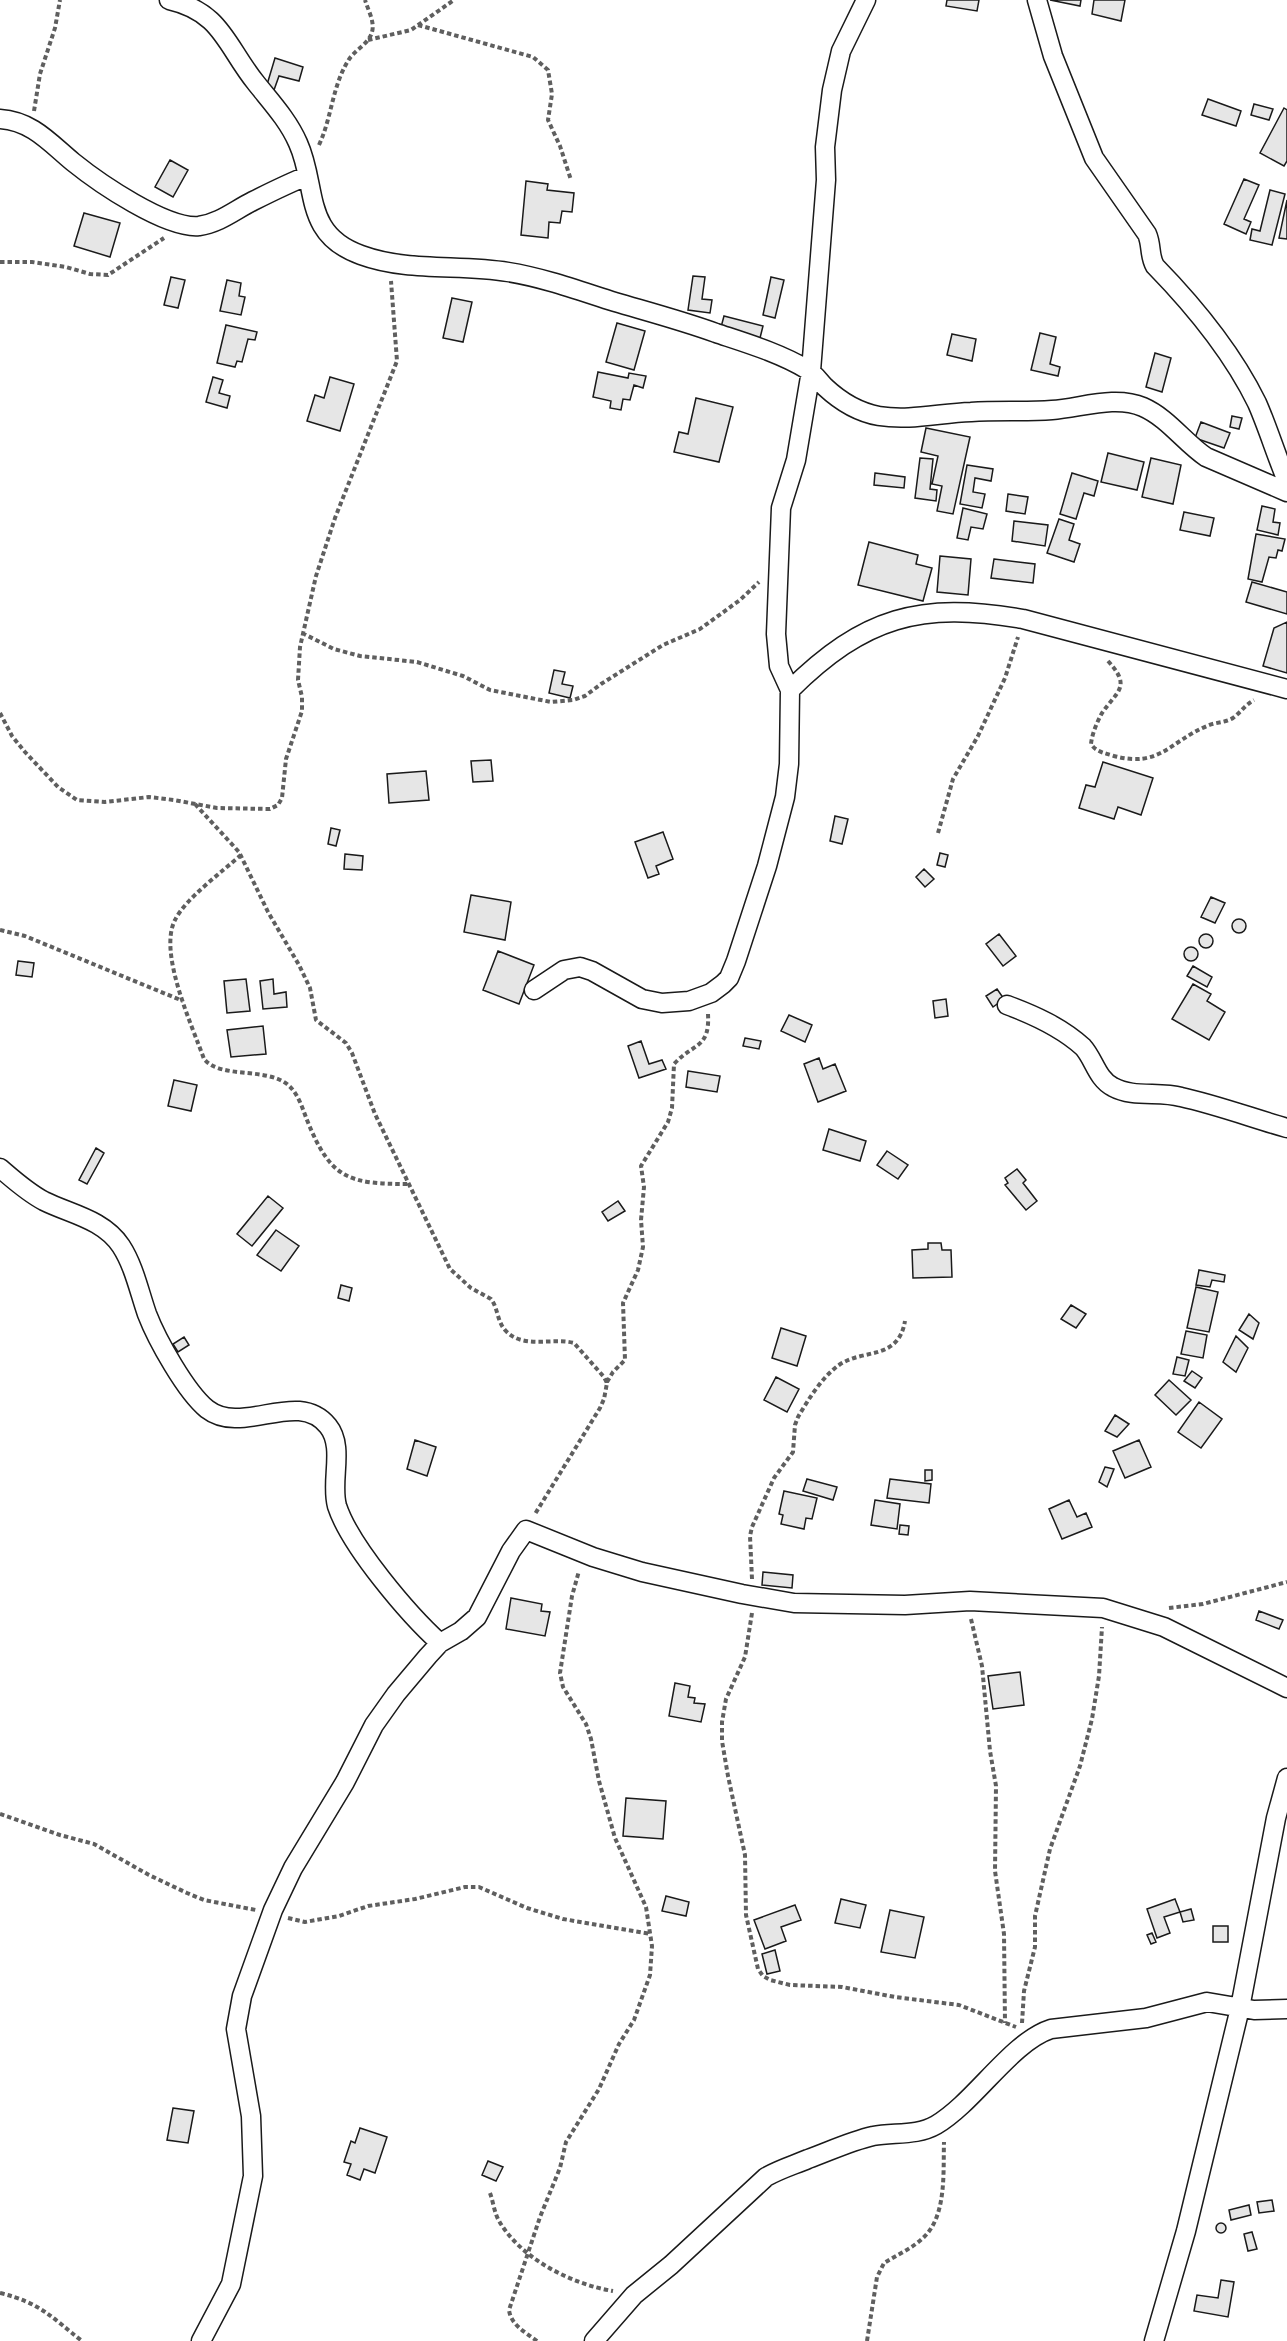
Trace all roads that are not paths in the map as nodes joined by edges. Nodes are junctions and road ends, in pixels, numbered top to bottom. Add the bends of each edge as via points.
1 (170, 0) edge
2 (866, 0) edge
3 (1037, 0) edge
4 (0, 119) edge
5 (308, 176) junction
6 (811, 371) junction
7 (1287, 481) edge
8 (1287, 492) edge
9 (1287, 689) edge
10 (790, 690) junction
11 (534, 990) dead end
12 (1006, 1005) dead end
13 (1287, 1128) edge
14 (0, 1168) edge
15 (440, 1643) junction
16 (1287, 1688) edge
17 (1287, 1778) edge
18 (1240, 2008) junction
19 (1287, 2009) edge
20 (201, 2341) edge
21 (594, 2341) edge
22 (1154, 2341) edge

1 - 5 street via 202,13 227,37 244,68 295,136
2 - 6 street via 841,51 831,101
3 - 7 street via 1053,56 1094,158 1147,234 1155,266 1202,318 1241,376 1257,404
4 - 5 street via 31,127 119,194 181,224 201,226 222,219
5 - 6 street via 312,204 331,237 357,254 390,262 544,279 716,333
6 - 8 street via 846,405 891,417 1052,410 1114,402 1138,405 1160,417 1206,457
6 - 10 street via 796,460 781,508 777,651
9 - 10 street via 1023,619 945,611 909,616 872,628 827,657
10 - 11 street via 789,764 783,811 733,970 723,984 689,1001 662,1003 648,1001 576,966
12 - 13 street via 1063,1031 1084,1049 1109,1086 1179,1096
14 - 15 street via 41,1199 100,1225 113,1236 126,1256 147,1314 169,1358 208,1410 230,1419 299,1412 320,1418 328,1425 335,1441 337,1504 345,1526 417,1621
15 - 16 street via 477,1617 526,1530 642,1572 794,1603 905,1605 966,1601 1103,1608 1164,1626
15 - 20 street via 374,1725 293,1868 273,1910 242,1996 236,2028 251,2116 253,2176 231,2284
17 - 18 street
18 - 19 street
18 - 21 street via 1207,2002 1146,2018 1040,2033 956,2111 926,2130 860,2140 766,2176 634,2295
18 - 22 street

